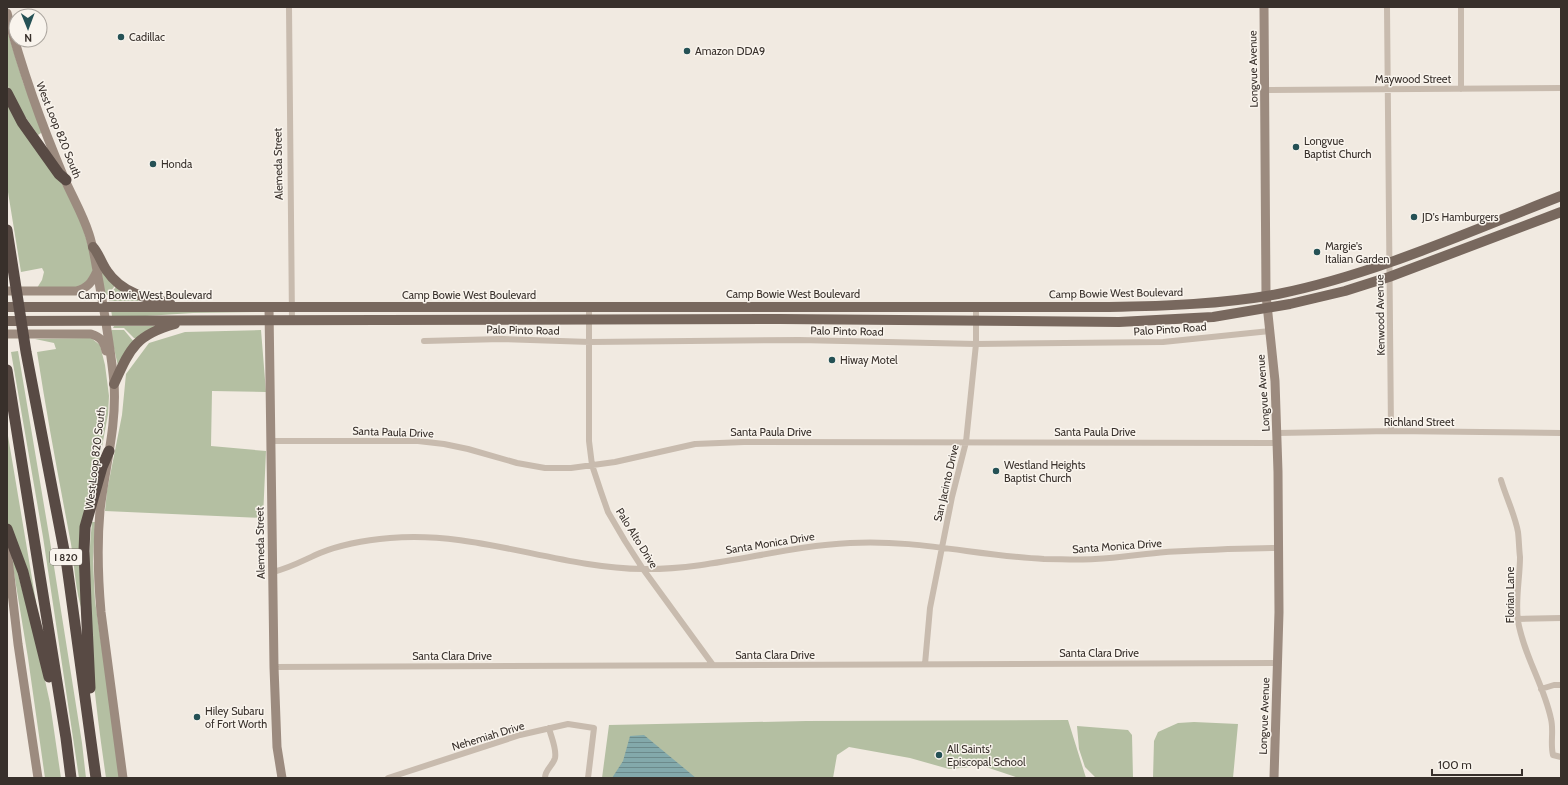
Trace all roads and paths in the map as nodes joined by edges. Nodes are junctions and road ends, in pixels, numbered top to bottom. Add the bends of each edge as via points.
1 (289, 7) edge
2 (1264, 7) edge
3 (1387, 7) edge
4 (1461, 7) edge
5 (7, 13) edge
6 (1561, 88) edge
7 (1388, 89) junction
8 (1462, 89) junction
9 (1266, 90) junction
10 (7, 93) edge
11 (66, 180) junction
12 (1561, 196) edge
13 (1561, 212) edge
14 (7, 230) edge
15 (92, 247) junction
16 (1389, 263) junction
17 (97, 271) junction
18 (1389, 277) junction
19 (7, 291) edge
20 (1266, 295) junction
21 (780, 306) junction
22 (976, 306) junction
23 (7, 307) edge
24 (104, 307) junction
25 (589, 307) junction
26 (204, 308) junction
27 (269, 308) junction
28 (292, 308) junction
29 (1267, 308) junction
30 (589, 319) junction
31 (780, 319) junction
32 (187, 320) junction
33 (976, 320) junction
34 (7, 321) edge
35 (106, 321) junction
36 (270, 321) junction
37 (292, 321) junction
38 (1270, 331) junction
39 (7, 334) edge
40 (424, 341) dead end
41 (590, 342) junction
42 (976, 344) junction
43 (112, 364) junction
44 (7, 370) edge
45 (114, 384) junction
46 (1391, 431) junction
47 (1277, 433) junction
48 (1561, 433) edge
49 (271, 441) junction
50 (966, 442) junction
51 (1278, 443) junction
52 (109, 451) junction
53 (592, 465) junction
54 (1501, 480) dead end
55 (7, 529) edge
56 (942, 547) junction
57 (1279, 548) junction
58 (7, 550) edge
59 (643, 569) junction
60 (273, 572) junction
61 (1561, 618) edge
62 (1518, 619) junction
63 (1277, 663) junction
64 (925, 664) junction
65 (713, 665) junction
66 (274, 667) junction
67 (1561, 685) edge
68 (1541, 689) junction
69 (549, 728) junction
70 (66, 738) junction
71 (1561, 757) edge
72 (94, 764) junction
73 (392, 777) edge
74 (38, 778) edge
75 (71, 778) edge
76 (96, 778) edge
77 (124, 778) edge
78 (282, 778) edge
79 (545, 778) edge
80 (588, 778) edge
81 (1274, 778) edge

1 - 28 street, Alemeda Street
2 - 9 main road, Longvue Avenue
3 - 7 street, Kenwood Avenue
4 - 8 street
5 - 11 main road, West Loop 820 South via 22,66
6 - 8 street, Maywood Street
7 - 8 street, Maywood Street
7 - 9 street, Maywood Street
7 - 16 street, Kenwood Avenue
9 - 20 main road, Longvue Avenue
10 - 11 highway via 29,133
11 - 15 main road, West Loop 820 South via 90,234
12 - 16 main road, Camp Bowie West Boulevard
13 - 18 main road
14 - 72 highway, I 820 via 26,352 67,566
15 - 17 main road, West Loop 820 South
15 - 26 main road via 110,275 125,289 139,296
16 - 18 street, Kenwood Avenue
16 - 20 main road, Camp Bowie West Boulevard via 1333,281
17 - 19 main road via 87,287 76,291
17 - 24 main road, West Loop 820 South
18 - 29 main road via 1335,294
18 - 46 street, Kenwood Avenue
20 - 22 main road, Camp Bowie West Boulevard via 1152,306
20 - 29 main road, Longvue Avenue
21 - 22 main road, Camp Bowie West Boulevard
21 - 25 main road, Camp Bowie West Boulevard
21 - 31 main road
22 - 33 street, San Jacinto Drive
23 - 24 main road, Camp Bowie West Boulevard
24 - 26 main road, Camp Bowie West Boulevard
24 - 35 main road, West Loop 820 South
25 - 28 main road, Camp Bowie West Boulevard
25 - 30 street, Palo Alto Drive
26 - 27 main road, Camp Bowie West Boulevard
27 - 28 main road, Camp Bowie West Boulevard
27 - 36 main road, Alemeda Street
28 - 37 street, Alemeda Street
29 - 33 main road via 1213,317 1127,322
29 - 38 main road, Longvue Avenue
30 - 31 main road
30 - 37 main road
30 - 41 street, Palo Alto Drive
31 - 33 main road
32 - 35 main road
32 - 36 main road
32 - 45 main road via 155,330 137,342 124,361
33 - 42 street, San Jacinto Drive
34 - 35 main road
35 - 43 main road, West Loop 820 South
36 - 37 main road
36 - 49 main road, Alemeda Street
38 - 42 street, Palo Pinto Road via 1163,342
38 - 47 main road, Longvue Avenue
39 - 43 main road via 91,334 99,337 104,343
40 - 41 street, Palo Pinto Road
41 - 42 street, Palo Pinto Road via 800,340
41 - 53 street, Palo Alto Drive via 589,441
42 - 50 street, San Jacinto Drive
43 - 45 main road, West Loop 820 South
44 - 70 highway, I 820
45 - 52 main road, West Loop 820 South
46 - 47 street, Richland Street
46 - 48 street, Richland Street
47 - 51 main road, Longvue Avenue
49 - 53 street, Santa Paula Drive via 418,441 462,448 545,468
49 - 60 main road, Alemeda Street
50 - 51 street, Santa Paula Drive
50 - 53 street, Santa Paula Drive via 724,442 695,444
50 - 56 street, San Jacinto Drive
51 - 57 main road, Longvue Avenue
52 - 72 highway via 85,527
52 - 77 main road, West Loop 820 South via 100,509 99,586
53 - 59 street, Palo Alto Drive via 608,512
54 - 62 street, Florian Lane via 1518,532
55 - 70 highway via 22,572
56 - 57 street, Santa Monica Drive via 1042,559 1094,559 1164,552
56 - 59 street, Santa Monica Drive via 908,543 851,542 693,566
56 - 64 street, San Jacinto Drive via 930,608
57 - 63 main road, Longvue Avenue
58 - 74 main road
59 - 60 street, Santa Monica Drive via 597,566 455,539 418,536 351,543
59 - 65 street, Palo Alto Drive
60 - 66 main road, Alemeda Street
61 - 62 street
62 - 68 street, Florian Lane via 1527,656
63 - 64 street, Santa Clara Drive
63 - 81 main road, Longvue Avenue
64 - 65 street, Santa Clara Drive
65 - 66 street, Santa Clara Drive
66 - 78 main road, Alemeda Street via 277,747
67 - 68 street
68 - 71 street, Florian Lane via 1552,720 1551,749 1553,755
69 - 73 street, Nehemiah Drive
69 - 79 street via 555,755
69 - 80 street, Nehemiah Drive via 568,724 594,728
70 - 75 highway, I 820
72 - 76 highway, I 820

